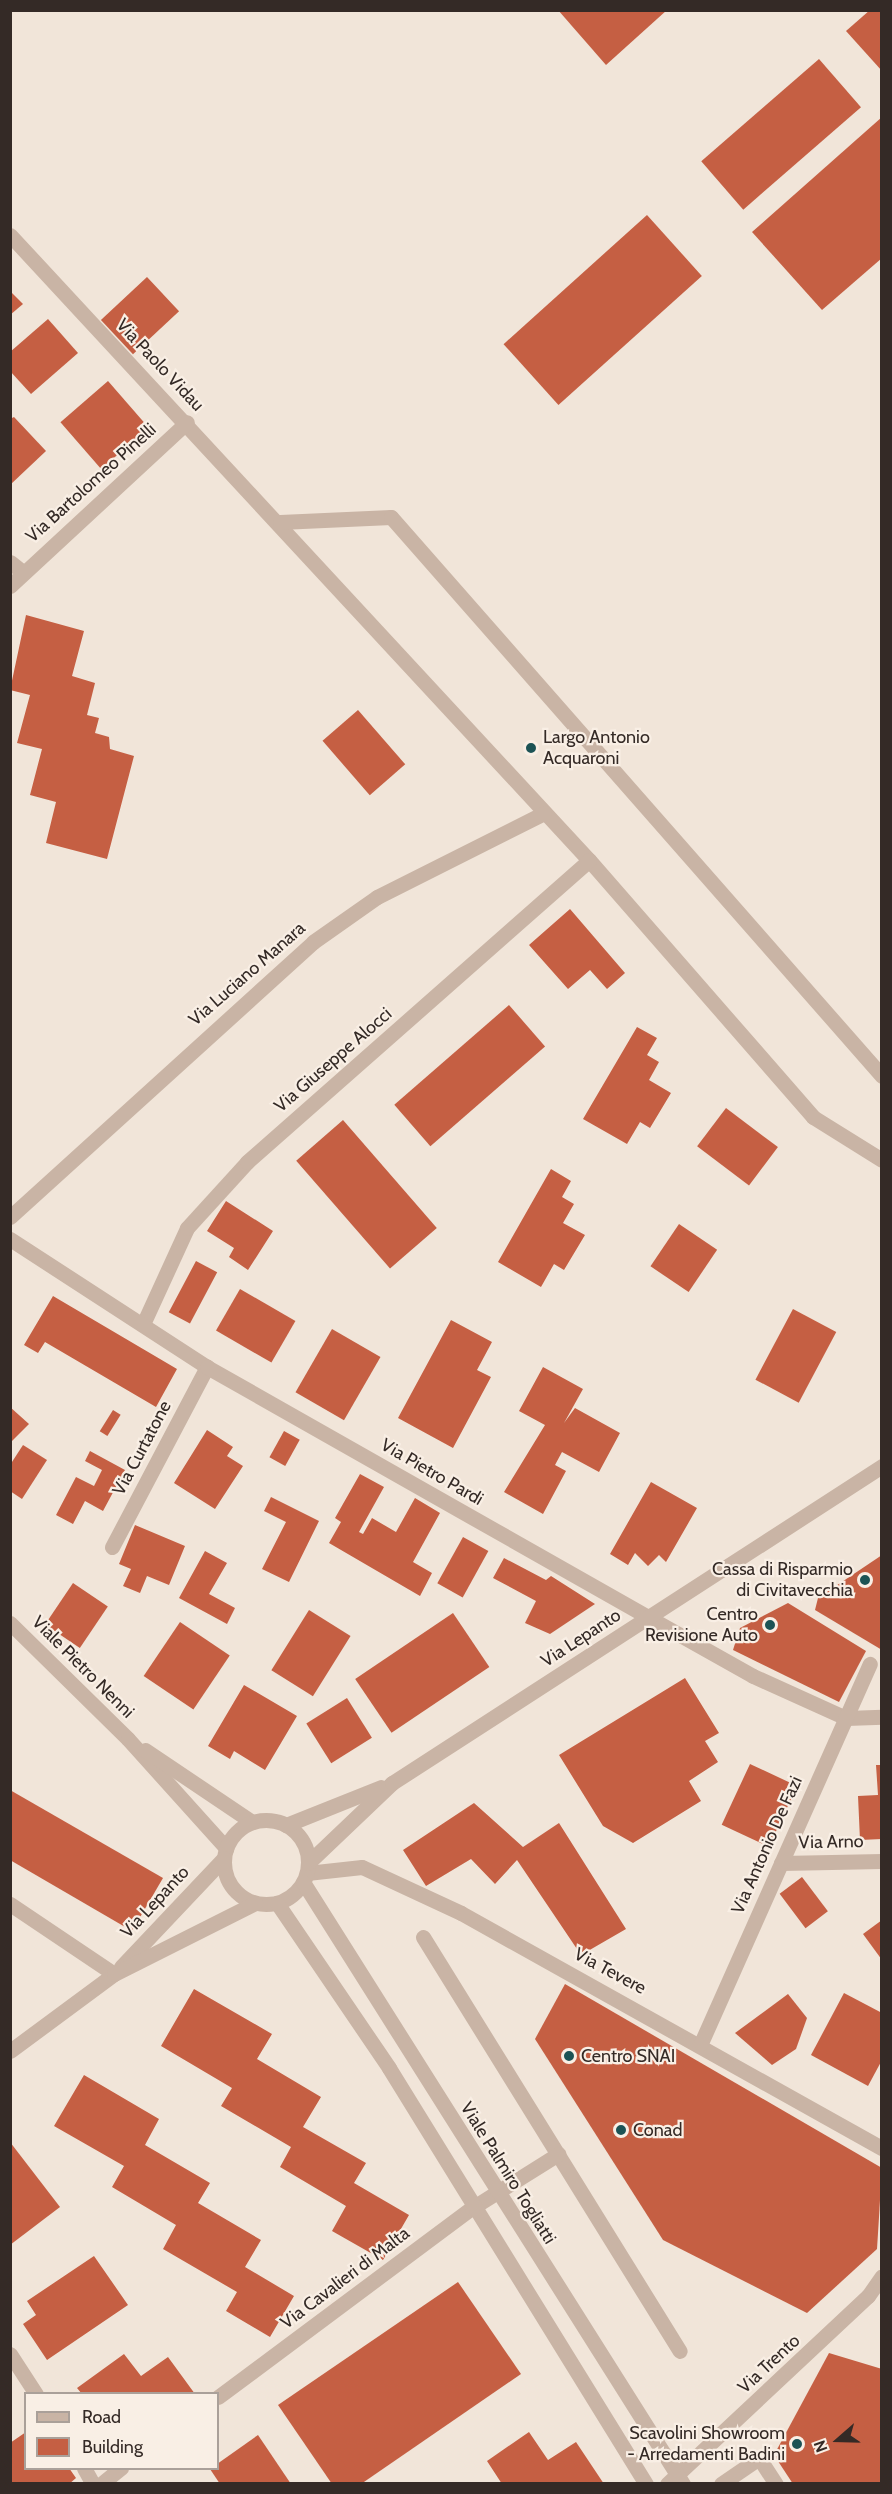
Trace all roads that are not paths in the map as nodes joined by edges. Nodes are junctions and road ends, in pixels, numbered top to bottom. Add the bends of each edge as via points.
1 (10, 235) edge
2 (187, 422) junction
3 (280, 522) junction
4 (17, 567) edge
5 (10, 586) edge
6 (544, 813) junction
7 (589, 860) junction
8 (882, 1077) edge
9 (882, 1160) edge
10 (10, 1216) edge
11 (10, 1239) edge
12 (144, 1322) junction
13 (207, 1367) junction
14 (882, 1466) edge
15 (112, 1547) dead end
16 (648, 1617) junction
17 (10, 1623) edge
18 (870, 1664) dead end
19 (882, 1717) edge
20 (846, 1718) junction
21 (128, 1739) junction
22 (392, 1783) junction
23 (252, 1822) junction
24 (286, 1825) junction
25 (226, 1853) junction
26 (882, 1861) edge
27 (781, 1863) junction
28 (306, 1873) junction
29 (255, 1903) junction
30 (277, 1903) junction
31 (10, 1904) edge
32 (423, 1937) dead end
33 (114, 1974) junction
34 (701, 2043) junction
35 (10, 2051) edge
36 (882, 2148) edge
37 (558, 2154) junction
38 (497, 2194) junction
39 (472, 2208) junction
40 (882, 2276) edge
41 (680, 2351) dead end
42 (10, 2354) edge
43 (35, 2392) edge
44 (219, 2396) edge
45 (85, 2470) edge
46 (120, 2470) edge
47 (676, 2481) edge
48 (93, 2484) edge
49 (100, 2484) edge
50 (646, 2484) edge
51 (721, 2484) edge
52 (776, 2484) edge

1 - 2 street, Via Paolo Vidau
2 - 3 street, Via Paolo Vidau
2 - 4 street, Via Bartolomeo Pinelli
3 - 6 street
3 - 8 street via 391,517
4 - 5 street, Via Bartolomeo Pinelli
6 - 7 street
6 - 10 street, Via Luciano Manara via 377,897 313,942
7 - 9 street via 813,1117
7 - 12 street, Via Giuseppe Alocci via 247,1162 187,1228
11 - 12 street, Via Pietro Pardi
12 - 13 street, Via Pietro Pardi
13 - 15 street, Via Curtatone
13 - 16 street, Via Pietro Pardi
14 - 16 street, Via Lepanto
16 - 20 street, Via Pietro Pardi via 753,1676
16 - 22 street, Via Lepanto
17 - 21 street, Viale Pietro Nenni
18 - 20 street, Via Antonio De Fazi
19 - 20 street
20 - 27 street, Via Antonio De Fazi
21 - 23 street, Viale Pietro Nenni
21 - 25 street, Viale Pietro Nenni
22 - 24 street, Via Lepanto
22 - 28 street, Via Lepanto
23 - 24 street
23 - 25 street
24 - 28 street via 303,1841
25 - 29 street via 229,1882
25 - 33 street, Via Lepanto
26 - 27 street, Via Arno
27 - 34 street, Via Antonio De Fazi
28 - 30 street
28 - 34 street, Via Tevere via 362,1867 461,1913
28 - 38 street, Viale Palmiro Togliatti
29 - 30 street
29 - 33 street, Via Lepanto
30 - 39 street via 388,2068
31 - 33 street
32 - 37 street
33 - 35 street, Via Lepanto
34 - 36 street, Via Tevere
37 - 38 street, Via Cavalieri di Malta
37 - 41 street
38 - 39 street, Via Cavalieri di Malta
38 - 47 street, Viale Palmiro Togliatti
39 - 44 street, Via Cavalieri di Malta
39 - 50 street
40 - 47 street, Via Trento via 868,2296
42 - 43 street
45 - 48 street
46 - 49 street
51 - 52 street via 759,2458

